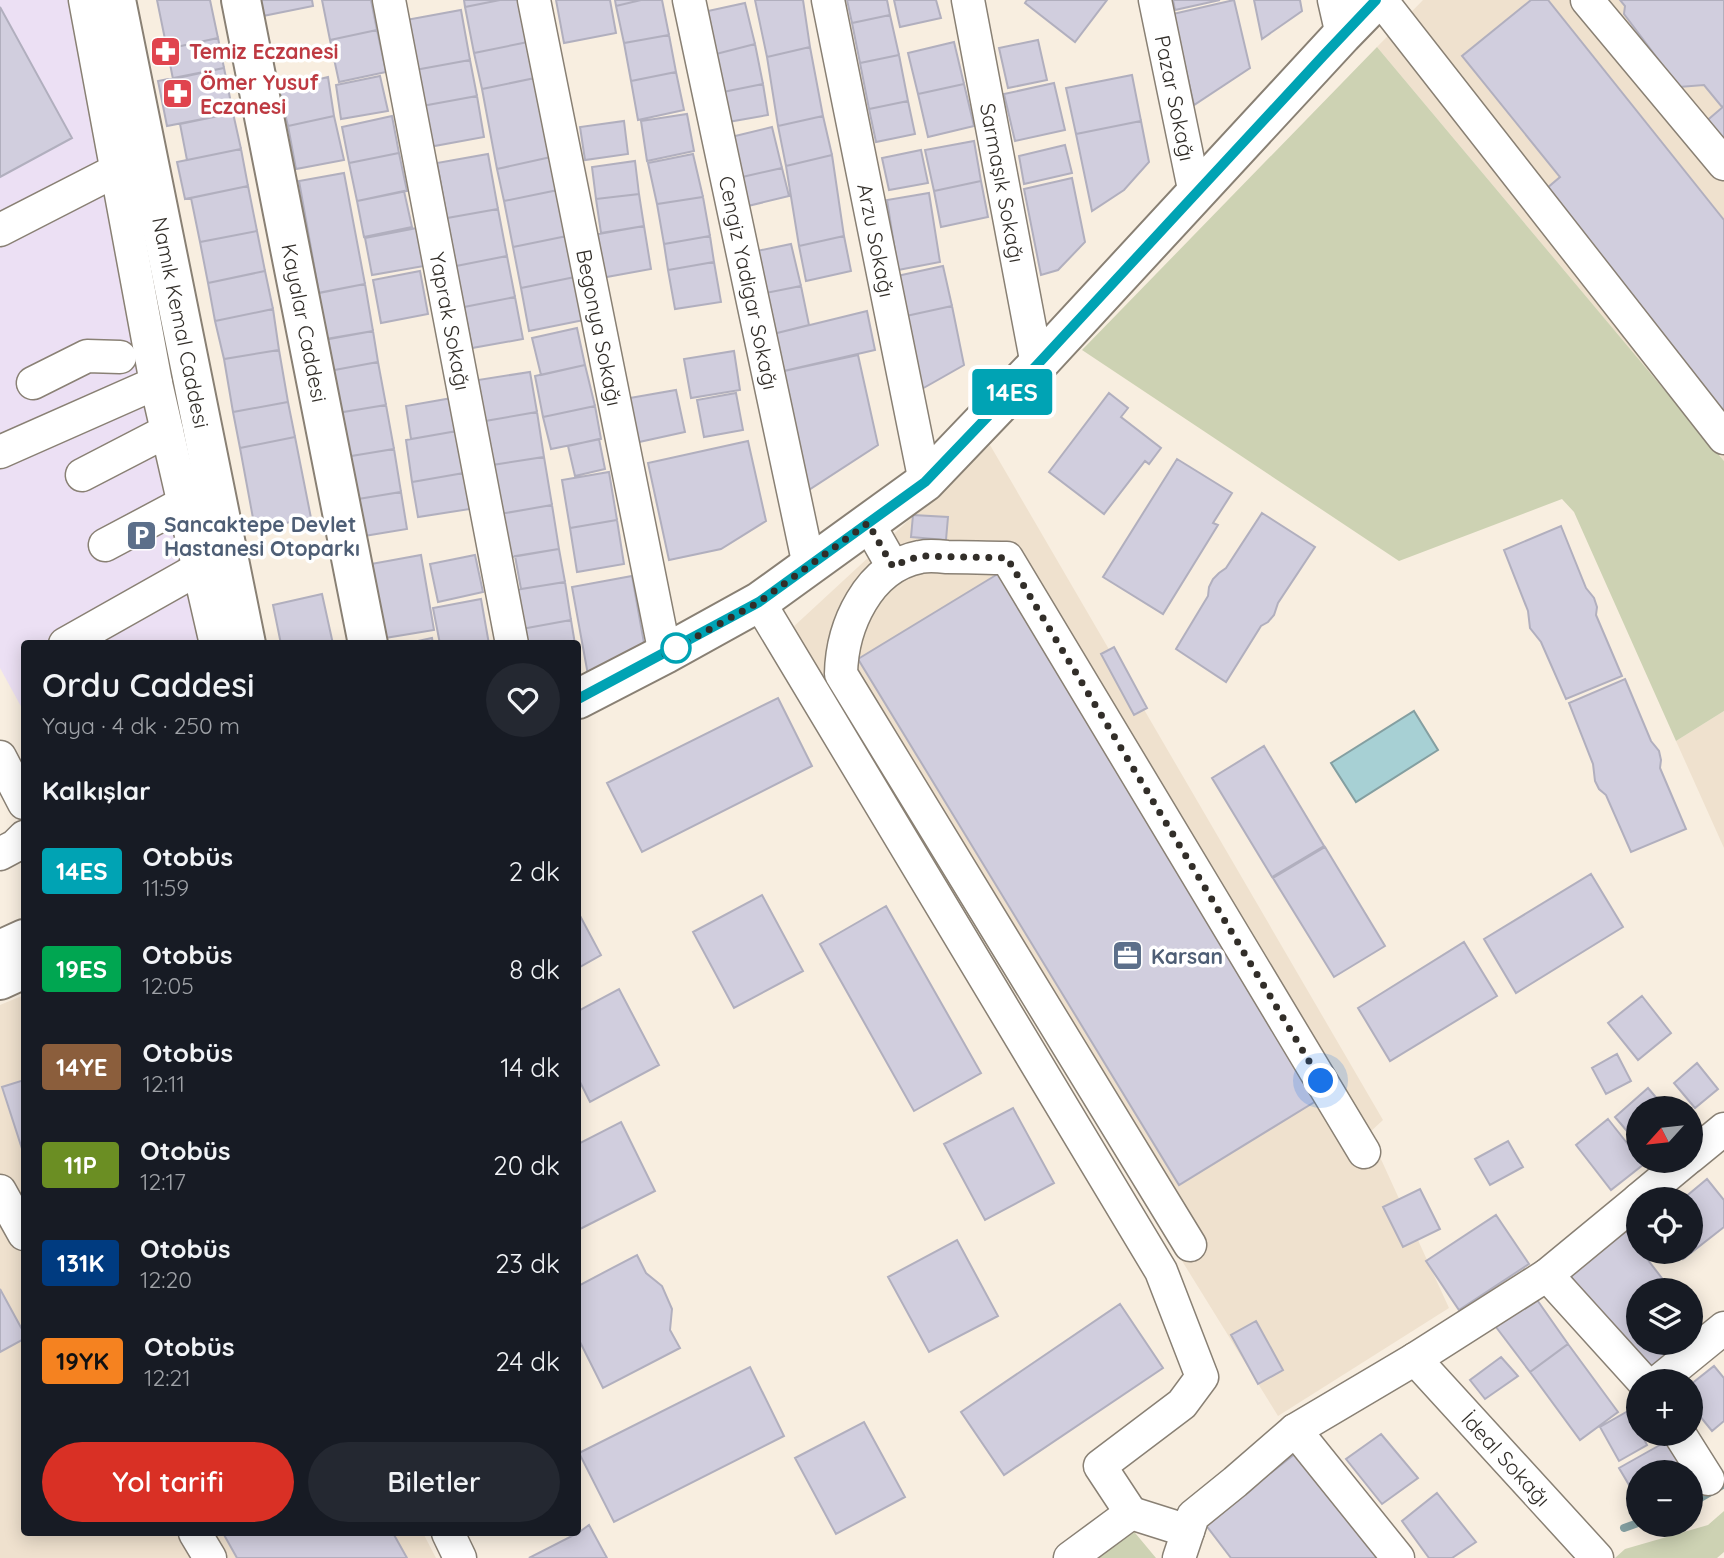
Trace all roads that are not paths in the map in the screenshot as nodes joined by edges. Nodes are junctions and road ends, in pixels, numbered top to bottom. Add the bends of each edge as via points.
1 (85, 0) edge
2 (116, 0) edge
3 (241, 0) edge
4 (389, 0) edge
5 (534, 0) edge
6 (689, 0) edge
7 (828, 0) edge
8 (968, 0) edge
9 (1156, 0) edge
10 (1378, 0) edge
11 (1587, 0) edge
12 (1338, 18) edge
13 (1724, 164) edge
14 (117, 170) junction
15 (1195, 194) junction
16 (0, 230) edge
17 (120, 357) dead end
18 (1037, 365) junction
19 (33, 383) dead end
20 (156, 383) junction
21 (167, 431) junction
22 (1724, 438) edge
23 (0, 452) edge
24 (82, 475) dead end
25 (925, 482) junction
26 (184, 503) junction
27 (868, 523) junction
28 (105, 545) dead end
29 (809, 565) junction
30 (893, 567) junction
31 (198, 569) junction
32 (759, 602) junction
33 (72, 640) edge
34 (215, 640) edge
35 (245, 640) edge
36 (367, 640) edge
37 (511, 640) edge
38 (665, 654) junction
39 (581, 697) edge
40 (0, 757) edge
41 (21, 797) edge
42 (21, 839) edge
43 (0, 854) edge
44 (21, 940) edge
45 (0, 950) edge
46 (21, 970) edge
47 (0, 980) edge
48 (1724, 1129) edge
49 (1703, 1146) edge
50 (1364, 1152) dead end
51 (1670, 1173) edge
52 (1653, 1187) edge
53 (0, 1191) edge
54 (1626, 1210) edge
55 (21, 1229) edge
56 (1190, 1245) dead end
57 (1547, 1275) junction
58 (1724, 1328) edge
59 (1415, 1359) junction
60 (1632, 1369) edge
61 (1674, 1369) edge
62 (1295, 1430) junction
63 (1687, 1446) edge
64 (1709, 1479) dead end
65 (1131, 1513) junction
66 (197, 1536) edge
67 (449, 1536) edge
68 (1183, 1545) edge
69 (210, 1558) edge
70 (460, 1558) edge
71 (1070, 1558) edge
72 (1398, 1558) edge
73 (1597, 1558) edge

1 - 14 street
2 - 35 main road, Namık Kemal Caddesi
3 - 36 main road, Kayalar Caddesi
4 - 37 street, Yaprak Sokağı
5 - 38 street, Begonya Sokağı
6 - 29 street, Cengiz Yadigar Sokağı
7 - 25 street, Arzu Sokağı
8 - 18 street, Sarmaşık Sokağı
9 - 15 street, Pazar Sokağı
10 - 12 main road
10 - 22 street
11 - 13 street
12 - 15 main road
14 - 16 street
14 - 20 street
15 - 18 main road
17 - 19 street via 87,356
18 - 25 main road
20 - 21 street
20 - 23 street
21 - 24 street
21 - 26 street
25 - 27 main road
26 - 28 street
26 - 31 street
27 - 29 main road
27 - 30 street
29 - 32 main road
30 - 50 street via 922,556 1007,558
30 - 56 street via 871,587 855,614 844,644 841,674
31 - 33 street
31 - 34 street
32 - 38 main road
32 - 65 street via 1161,1271 1202,1377 1182,1404 1100,1466
38 - 39 main road
40 - 41 street
42 - 43 street
44 - 45 main road
46 - 47 main road
48 - 49 street
51 - 52 street
53 - 55 street
54 - 57 street
57 - 59 street
57 - 60 street
58 - 61 street
59 - 62 street
59 - 73 street, İdeal Sokağı
62 - 68 street via 1193,1516
62 - 72 street
63 - 64 street
65 - 68 street
65 - 71 street
66 - 69 street
67 - 70 street

